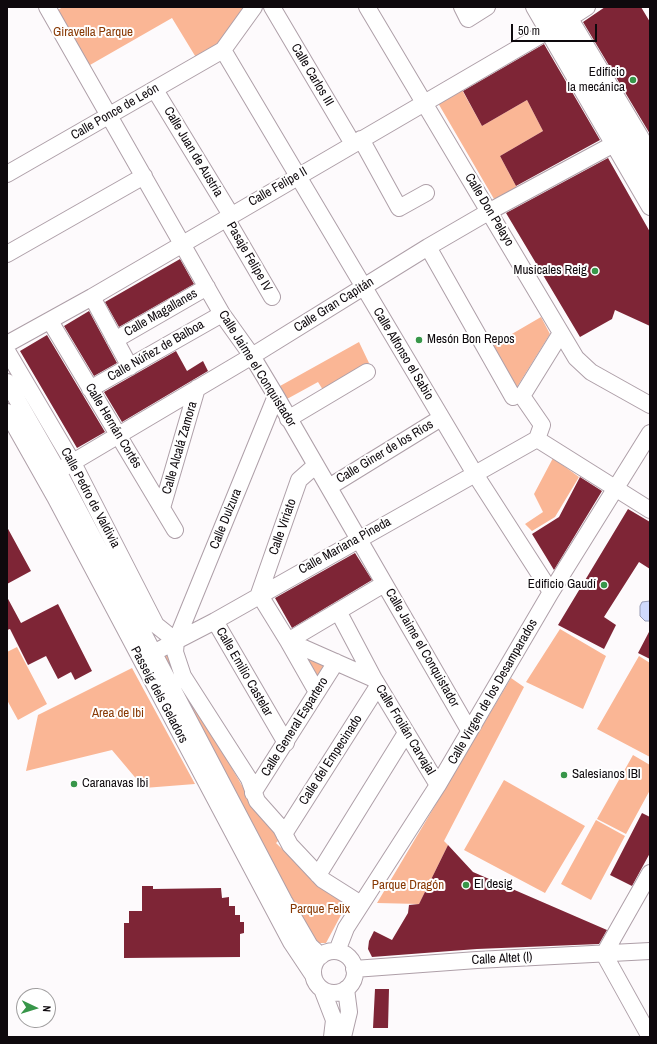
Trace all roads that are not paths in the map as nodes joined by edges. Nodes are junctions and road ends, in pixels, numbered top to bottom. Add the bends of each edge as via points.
1 (47, 7) edge
2 (254, 7) edge
3 (272, 7) edge
4 (367, 7) edge
5 (462, 7) edge
6 (487, 7) edge
7 (534, 7) edge
8 (549, 7) edge
9 (587, 7) edge
10 (560, 20) edge
11 (223, 50) junction
12 (155, 90) junction
13 (424, 103) junction
14 (110, 115) junction
15 (619, 141) junction
16 (357, 142) junction
17 (650, 153) edge
18 (7, 174) edge
19 (144, 176) junction
20 (298, 176) junction
21 (650, 179) edge
22 (426, 193) dead end
23 (650, 207) edge
24 (490, 211) junction
25 (228, 216) junction
26 (183, 244) junction
27 (428, 248) junction
28 (7, 254) edge
29 (207, 287) junction
30 (364, 287) junction
31 (92, 297) junction
32 (272, 297) dead end
33 (222, 314) junction
34 (50, 321) junction
35 (558, 328) junction
36 (115, 340) junction
37 (7, 344) edge
38 (7, 351) edge
39 (252, 356) junction
40 (130, 367) junction
41 (367, 372) dead end
42 (7, 382) edge
43 (197, 388) junction
44 (90, 389) junction
45 (276, 396) junction
46 (650, 405) edge
47 (7, 412) edge
48 (288, 418) junction
49 (441, 418) junction
50 (650, 433) edge
51 (118, 435) junction
52 (537, 439) junction
53 (73, 463) junction
54 (316, 465) junction
55 (58, 471) junction
56 (475, 474) junction
57 (329, 486) junction
58 (616, 488) junction
59 (162, 508) junction
60 (650, 510) edge
61 (175, 530) dead end
62 (358, 538) junction
63 (384, 584) junction
64 (551, 592) junction
65 (259, 594) junction
66 (338, 611) junction
67 (214, 621) junction
68 (176, 641) junction
69 (288, 642) junction
70 (153, 653) junction
71 (336, 662) junction
72 (376, 683) junction
73 (317, 692) junction
74 (469, 730) junction
75 (406, 733) junction
76 (286, 743) junction
77 (438, 785) junction
78 (253, 793) junction
79 (284, 834) junction
80 (650, 873) edge
81 (318, 875) junction
82 (361, 904) junction
83 (337, 951) junction
84 (650, 951) edge
85 (604, 954) junction
86 (321, 956) junction
87 (354, 968) junction
88 (314, 975) junction
89 (322, 989) junction
90 (346, 989) junction
91 (348, 1032) edge
92 (332, 1037) edge
93 (650, 1037) edge

1 - 14 street, Calle Jaime el Conquistador
2 - 11 street
3 - 16 street, Calle Carlos III
4 - 13 street, Calle Don Pelayo
5 - 6 street via 468,19
7 - 10 street
8 - 10 main road
9 - 10 street, Calle Felipe II
10 - 13 street, Calle Felipe II
10 - 15 main road
10 - 17 street
11 - 12 street, Calle Ponce de León
11 - 20 street, Calle Alfonso el Sabio
12 - 14 street, Calle Ponce de León
12 - 25 street, Calle Juan de Austria
13 - 16 street, Calle Felipe II
13 - 24 street, Calle Don Pelayo
14 - 18 street, Calle Ponce de León
14 - 19 street, Calle Jaime el Conquistador
15 - 21 main road
15 - 23 street
15 - 24 street, Calle Gran Capitán
16 - 20 street, Calle Felipe II
16 - 22 street, Calle Carlos III via 399,208
19 - 26 street, Calle Jaime el Conquistador
19 - 28 street
20 - 25 street, Calle Felipe II
20 - 30 street, Calle Alfonso el Sabio
24 - 27 street, Calle Gran Capitán
24 - 35 street, Calle Don Pelayo
25 - 26 street, Calle Felipe II
25 - 32 street, Pasaje Felipe IV
26 - 29 street, Calle Jaime el Conquistador
26 - 31 street, Calle Felipe II
27 - 30 street, Calle Gran Capitán
27 - 35 street via 513,397 550,334
29 - 33 street, Calle Jaime el Conquistador
29 - 36 street, Calle Magallanes
30 - 39 street, Calle Gran Capitán
30 - 49 street, Calle Alfonso el Sabio
31 - 34 street, Calle Felipe II
31 - 36 street
33 - 39 street, Calle Jaime el Conquistador
33 - 40 street, Calle Núñez de Balboa
34 - 37 street, Calle Felipe II
34 - 44 street, Calle Hernán Cortés
35 - 46 street, Calle Don Pelayo via 576,358 591,372
35 - 52 street via 522,396 542,425
36 - 40 street
38 - 53 street, Calle Pedro de Valdivia
39 - 43 street, Calle Gran Capitán
39 - 45 street, Calle Jaime el Conquistador
40 - 44 street, Calle Núñez de Balboa
41 - 48 street
42 - 55 street
43 - 51 street, Calle Gran Capitán
43 - 59 street, Calle Alcalá Zamora
44 - 51 street, Calle Hernán Cortés
45 - 48 street, Calle Jaime el Conquistador
45 - 68 street, Calle Dulzura
47 - 88 street, Passeig dels Geladors via 55,497 291,942
48 - 54 street, Calle Jaime el Conquistador
49 - 56 street, Calle Alfonso el Sabio
49 - 57 street, Calle Giner de los Ríos
50 - 58 street, Calle Virgen de los Desamparados
51 - 53 street, Calle Gran Capitán
51 - 59 street, Calle Hernán Cortés
52 - 56 street, Calle Mariana Pineda
52 - 58 street
53 - 55 street, Calle Gran Capitán
53 - 68 street, Calle Pedro de Valdivia via 156,625
54 - 57 street, Calle Jaime el Conquistador
54 - 65 street, Calle Viriato via 299,480
55 - 70 street
56 - 62 street, Calle Mariana Pineda
56 - 64 street, Calle Alfonso el Sabio
57 - 62 street, Calle Jaime el Conquistador
58 - 60 street
58 - 64 street, Calle Virgen de los Desamparados
59 - 61 street, Calle Hernán Cortés
62 - 63 street, Calle Jaime el Conquistador
62 - 65 street, Calle Mariana Pineda
63 - 66 street
63 - 74 street, Calle Jaime el Conquistador
64 - 74 street, Calle Virgen de los Desamparados
65 - 67 street, Calle Mariana Pineda
65 - 69 street
66 - 69 street
66 - 72 street
67 - 68 street, Calle Mariana Pineda
67 - 76 street, Calle Emilio Castelar
68 - 70 street, Calle Mariana Pineda
68 - 78 street via 176,658 183,676 250,779
69 - 71 street, Calle Froilán Carvajal
69 - 73 street
70 - 86 street via 284,901 310,946
71 - 72 street, Calle Froilán Carvajal
71 - 73 street, Calle General Espartero
72 - 75 street, Calle Froilán Carvajal
72 - 79 street, Calle del Empecinado
73 - 76 street, Calle General Espartero
74 - 77 street, Calle Virgen de los Desamparados
75 - 77 street, Calle Froilán Carvajal
75 - 81 street
76 - 78 street, Calle General Espartero
77 - 82 street, Calle Virgen de los Desamparados
78 - 79 street
79 - 81 street via 294,851
80 - 85 street
81 - 82 street
82 - 83 street, Calle Virgen de los Desamparados via 346,928
83 - 86 street
83 - 87 street via 346,955
84 - 85 street, Calle Altet (l)
85 - 87 street, Calle Altet (l)
85 - 93 street
86 - 88 street via 314,968
87 - 90 street via 353,980
88 - 89 street via 316,983
89 - 90 street via 336,993
89 - 92 street via 334,1020
90 - 91 street via 349,1001

